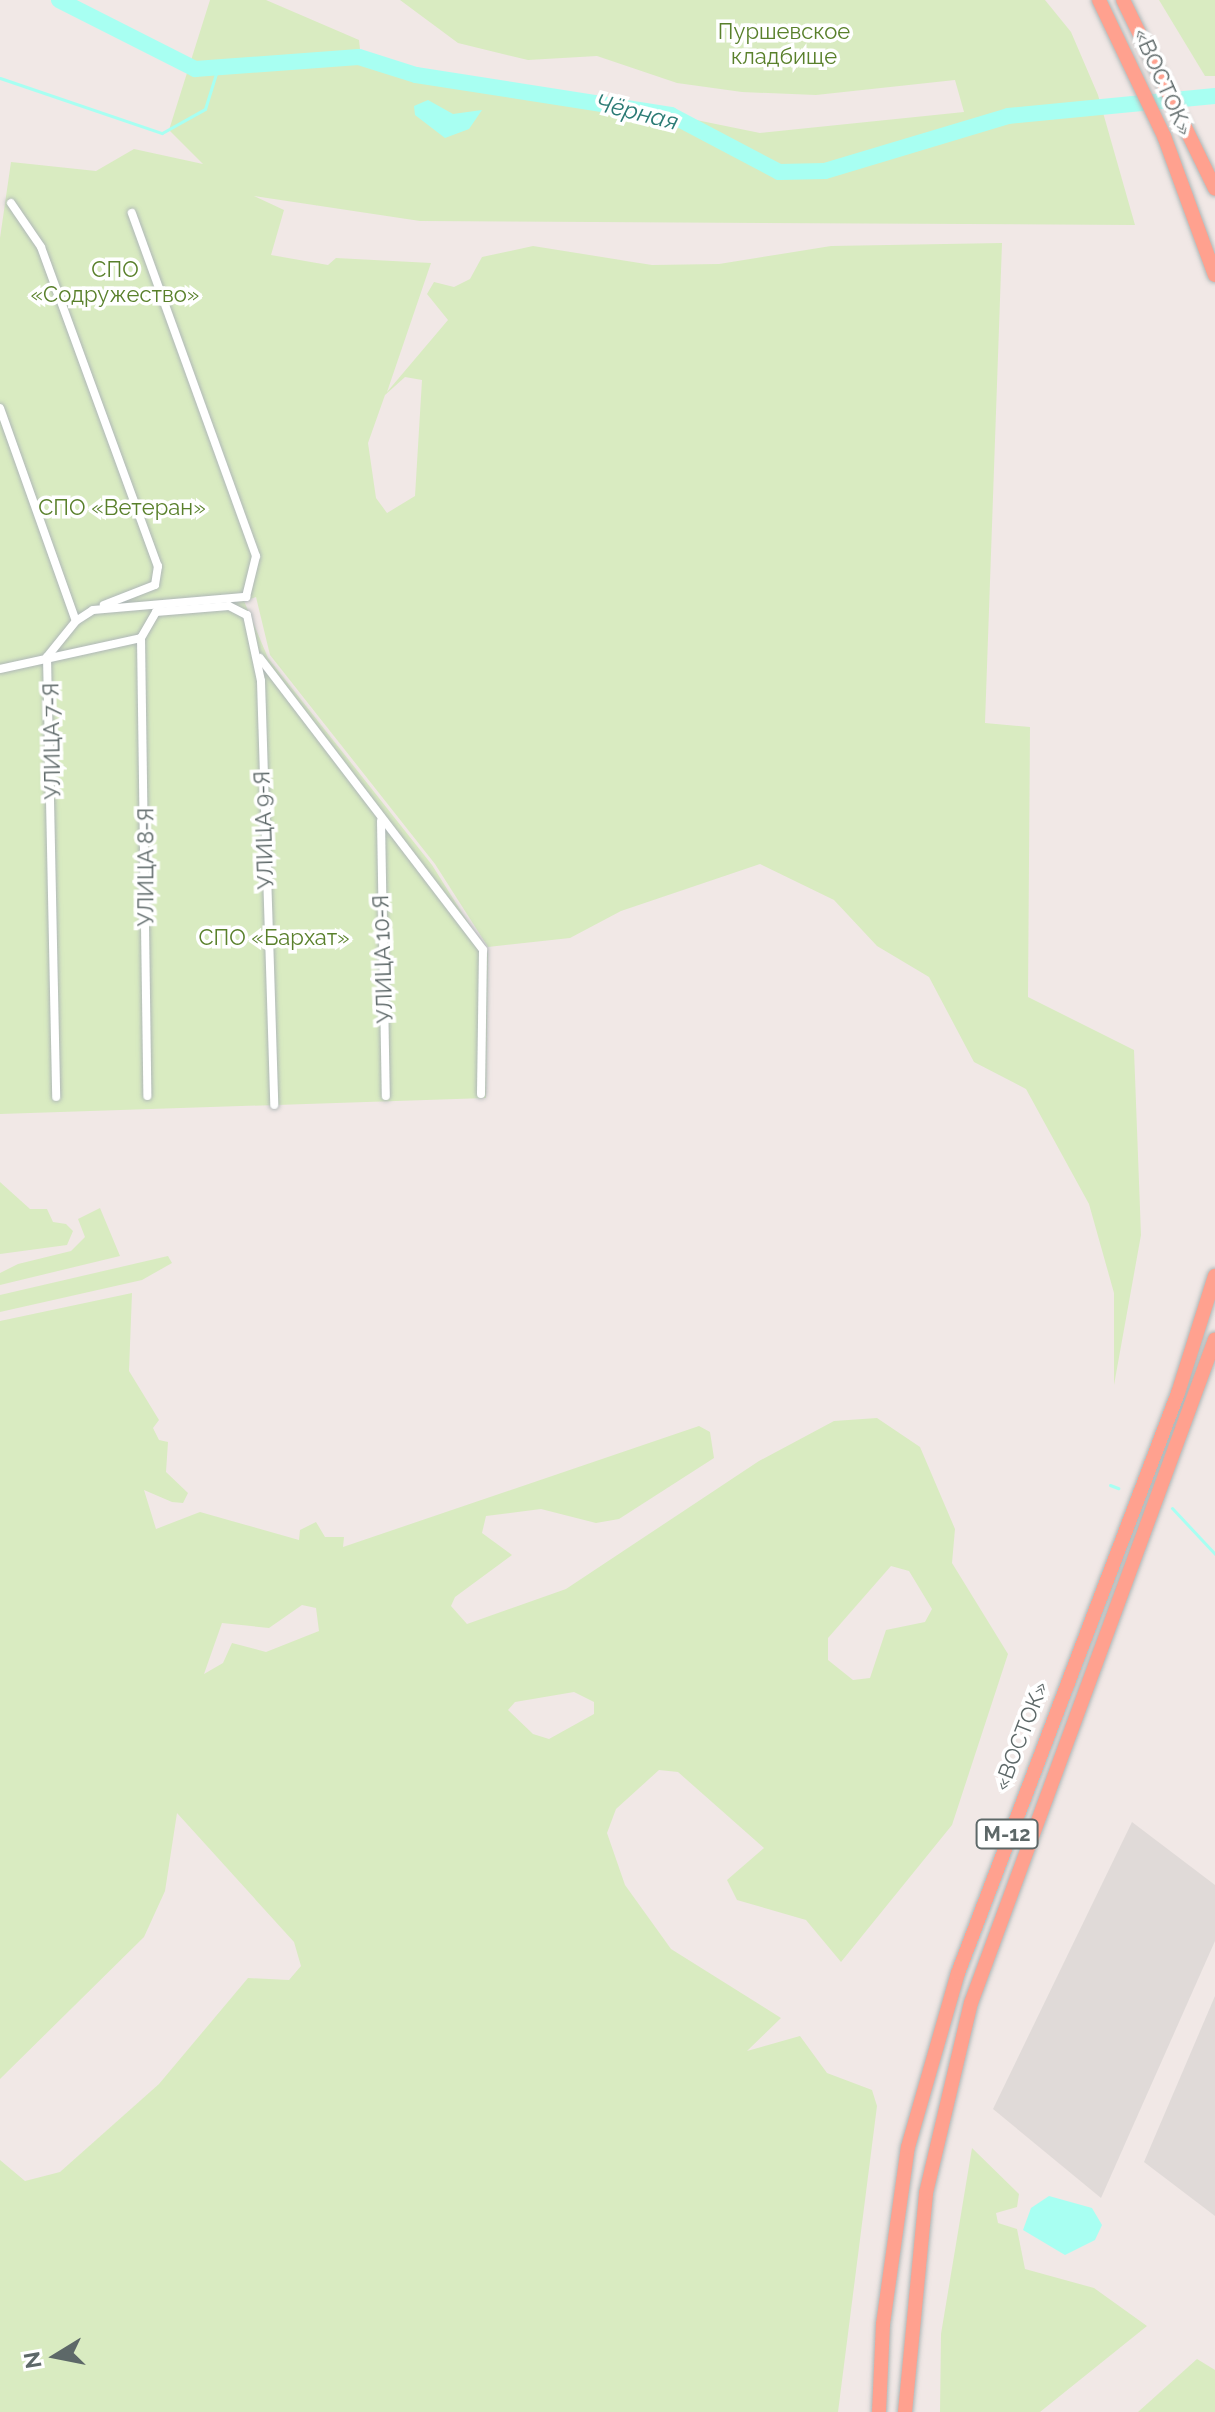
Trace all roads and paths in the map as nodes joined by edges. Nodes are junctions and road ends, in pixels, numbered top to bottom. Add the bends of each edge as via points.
1 (1099, 0) edge
2 (1123, 0) edge
3 (1215, 189) edge
4 (11, 203) dead end
5 (132, 213) dead end
6 (1215, 275) edge
7 (0, 408) edge
8 (93, 610) junction
9 (76, 621) junction
10 (141, 638) junction
11 (47, 657) junction
12 (260, 657) junction
13 (0, 669) edge
14 (381, 821) junction
15 (481, 1094) dead end
16 (147, 1096) dead end
17 (386, 1096) dead end
18 (56, 1097) dead end
19 (274, 1105) dead end
20 (1215, 1276) edge
21 (1215, 1339) edge
22 (879, 2412) edge
23 (905, 2412) edge

1 - 6 highway, «ВОСТОК» via 1164,136
2 - 3 highway, «ВОСТОК»
4 - 8 street, УЛИЦА 7-Я via 41,247 158,566 155,585
5 - 8 street via 255,544 246,597
7 - 9 street
8 - 9 street, УЛИЦА 7-Я
9 - 11 street, УЛИЦА 7-Я
10 - 11 street
10 - 12 street, УЛИЦА 9-Я via 156,612 241,609
10 - 16 street, УЛИЦА 8-Я
11 - 13 street
11 - 18 street, УЛИЦА 7-Я
12 - 14 street
12 - 19 street, УЛИЦА 9-Я
14 - 15 street via 483,950
14 - 17 street, УЛИЦА 10-Я
20 - 22 highway, «ВОСТОК» / М-12 via 949,2002 892,2237
21 - 23 highway, «ВОСТОК» / М-12 via 971,2003 926,2193

